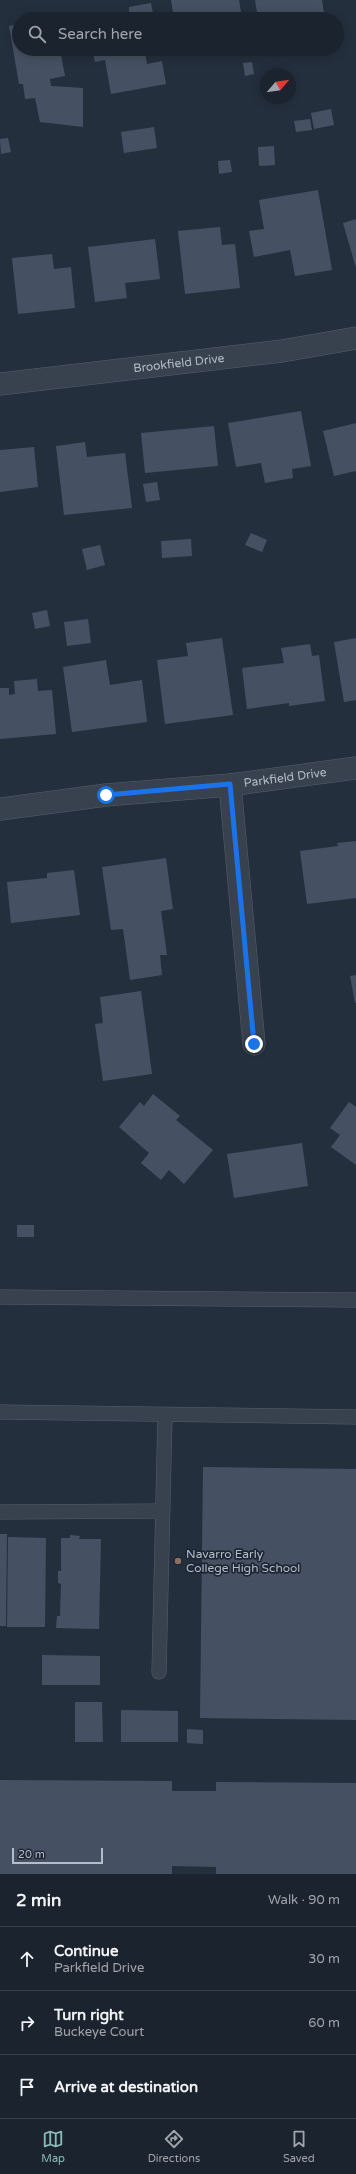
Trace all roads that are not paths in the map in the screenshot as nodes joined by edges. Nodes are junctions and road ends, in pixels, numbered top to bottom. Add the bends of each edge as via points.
1 (356, 338) edge
2 (0, 384) edge
3 (356, 768) edge
4 (230, 784) junction
5 (0, 809) edge
6 (254, 1044) dead end
7 (0, 1297) edge
8 (356, 1300) edge
9 (0, 1412) edge
10 (165, 1415) junction
11 (356, 1418) edge
12 (163, 1511) junction
13 (0, 1512) edge
14 (159, 1672) dead end

1 - 2 street, Brookfield Drive via 282,351
3 - 4 street, Parkfield Drive
4 - 5 street, Parkfield Drive via 106,795
4 - 6 street
7 - 8 lane
9 - 10 lane
10 - 11 lane
10 - 12 lane
12 - 13 lane
12 - 14 lane

